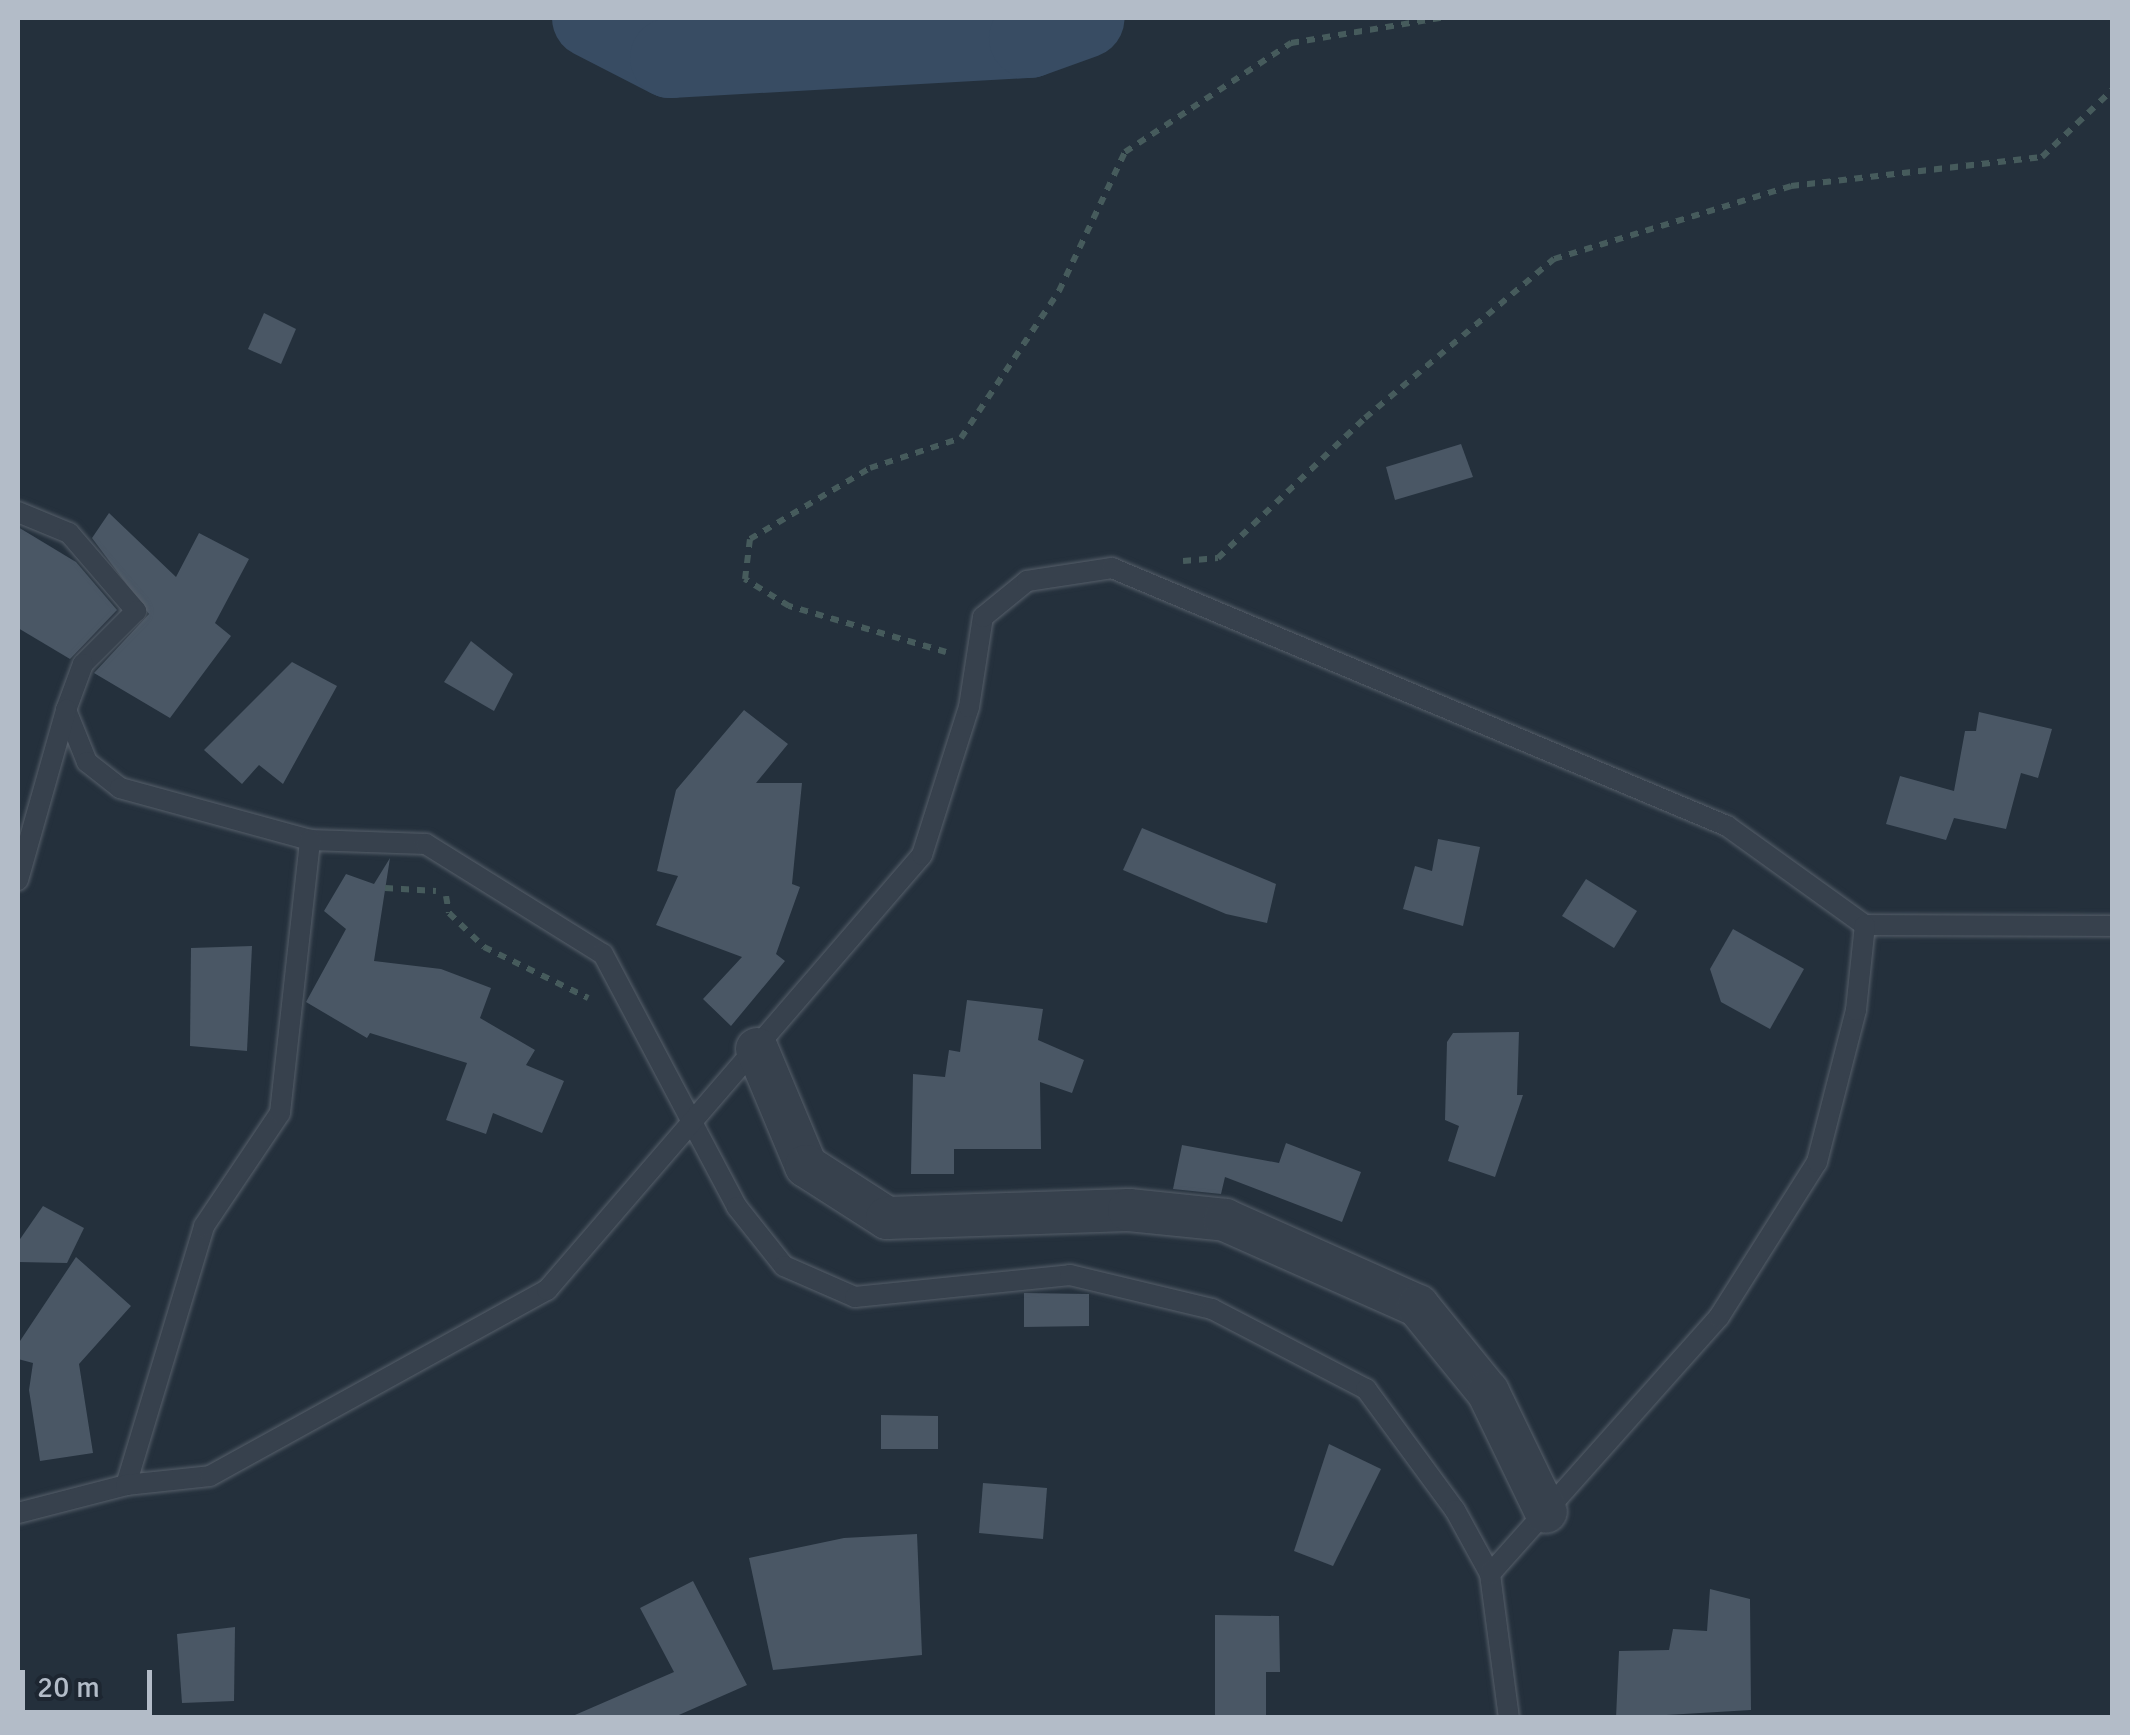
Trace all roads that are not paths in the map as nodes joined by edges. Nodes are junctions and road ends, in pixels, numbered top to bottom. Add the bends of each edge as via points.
1 (18, 512) edge
2 (66, 710) junction
3 (310, 840) junction
4 (18, 880) edge
5 (1865, 926) junction
6 (2112, 926) edge
7 (757, 1049) junction
8 (694, 1127) junction
9 (126, 1486) junction
10 (1546, 1512) junction
11 (18, 1514) edge
12 (1490, 1574) junction
13 (1509, 1718) edge

1 - 2 lane via 70,533 136,611 83,664
2 - 3 lane via 87,762 120,788
2 - 4 lane
3 - 8 lane via 426,844 602,954
3 - 9 lane via 280,1113 204,1226
5 - 6 lane
5 - 7 lane via 1728,826 1112,568 1027,581 983,617 922,855
5 - 10 lane via 1856,1010 1818,1162 1720,1317
7 - 8 lane
7 - 10 street via 806,1166 887,1218 1128,1210 1224,1220 1418,1306 1488,1392
8 - 9 lane via 546,1290 260,1454 187,1482
8 - 12 lane via 737,1207 784,1266 855,1296 1070,1274 1212,1309 1291,1343 1366,1388 1456,1510
9 - 11 lane
10 - 12 lane
12 - 13 lane

